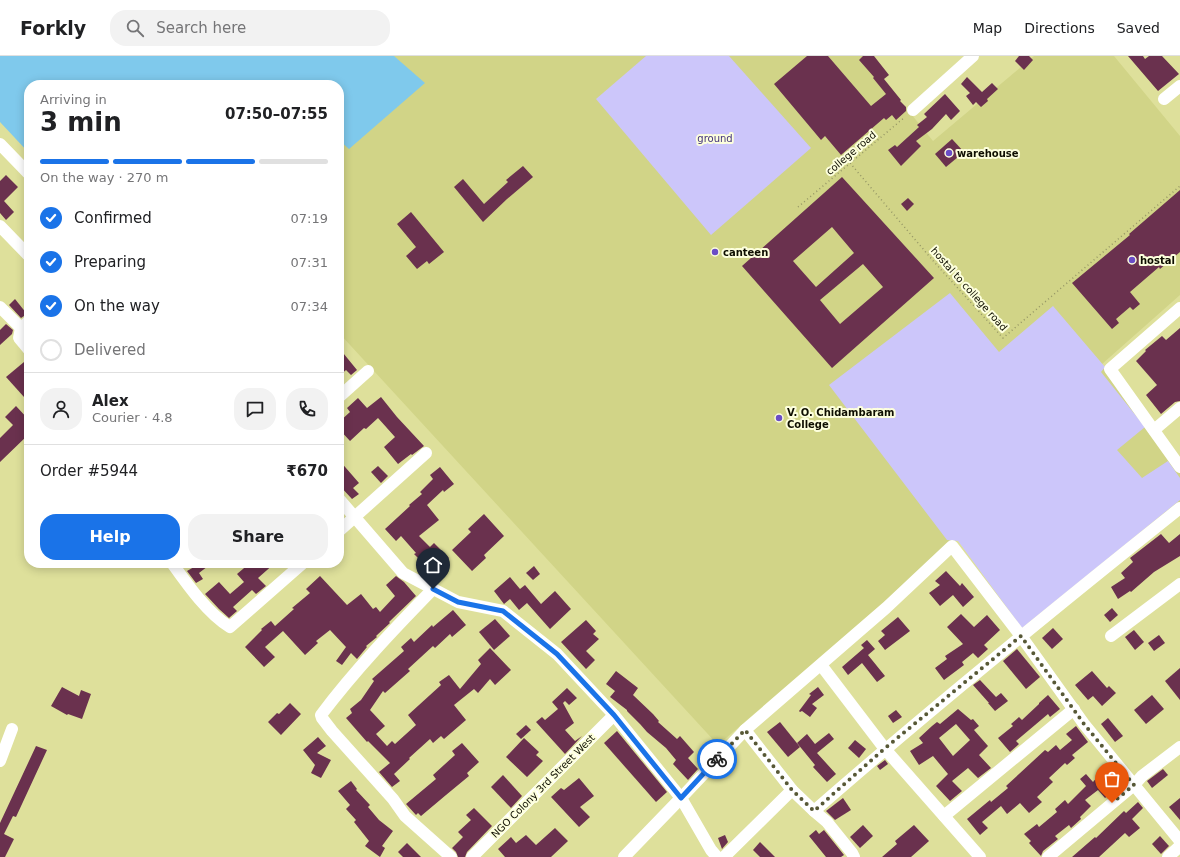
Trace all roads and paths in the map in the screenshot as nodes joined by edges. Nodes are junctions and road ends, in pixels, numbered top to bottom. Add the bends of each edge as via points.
1 (973, 56) edge
2 (1180, 86) edge
3 (1164, 99) dead end
4 (913, 110) joint
5 (0, 144) edge
6 (850, 163) junction
7 (24, 169) edge
8 (1180, 186) edge
9 (798, 207) dead end
10 (0, 226) edge
11 (24, 251) edge
12 (0, 307) edge
13 (1180, 308) edge
14 (24, 324) edge
15 (24, 327) edge
16 (24, 344) edge
17 (368, 371) dead end
18 (344, 393) edge
19 (1180, 408) edge
20 (1154, 430) junction
21 (426, 453) dead end
22 (1180, 467) edge
23 (344, 505) edge
24 (1180, 508) edge
25 (355, 517) junction
26 (344, 527) edge
27 (176, 568) edge
28 (297, 568) edge
29 (1180, 584) edge
30 (433, 589) junction
31 (1021, 636) junction
32 (1110, 636) dead end
33 (821, 665) junction
34 (1074, 709) junction
35 (614, 715) junction
36 (12, 729) dead end
37 (745, 730) junction
38 (1180, 747) edge
39 (884, 749) junction
40 (0, 761) edge
41 (1134, 785) junction
42 (792, 790) junction
43 (681, 798) junction
44 (814, 811) junction
45 (944, 816) junction
46 (1180, 841) edge
47 (1180, 846) edge
48 (451, 857) edge
49 (472, 857) edge
50 (624, 857) edge
51 (717, 857) edge
52 (724, 857) edge
53 (854, 857) edge
54 (980, 857) edge
55 (1048, 857) edge
56 (1168, 857) edge

1 - 4 street
2 - 3 street
4 - 6 path, college road
5 - 7 street
6 - 8 path, hostal to college road via 1003,338
6 - 9 path, college road
10 - 11 street
12 - 14 street
13 - 20 street via 1110,369
15 - 16 street via 19,338
17 - 18 street
19 - 20 street
20 - 22 street
21 - 25 street
23 - 25 street
24 - 31 street
25 - 26 street
25 - 30 street via 403,573
27 - 28 street via 220,621 230,627
29 - 32 street
30 - 35 street via 458,602 503,611 557,654
30 - 48 street via 384,640 321,715 405,816
31 - 33 street via 952,546
31 - 34 street
31 - 39 street
33 - 37 street
33 - 39 street
34 - 41 street
34 - 45 street
35 - 43 street
35 - 49 street, NGO Colony 3rd Street West
36 - 40 street
37 - 42 street
37 - 43 street
38 - 41 street
39 - 44 street
39 - 45 street
41 - 46 street
41 - 55 street
42 - 44 street
42 - 52 street
43 - 50 street
43 - 51 street
44 - 53 street via 827,822
45 - 54 street
47 - 56 street

